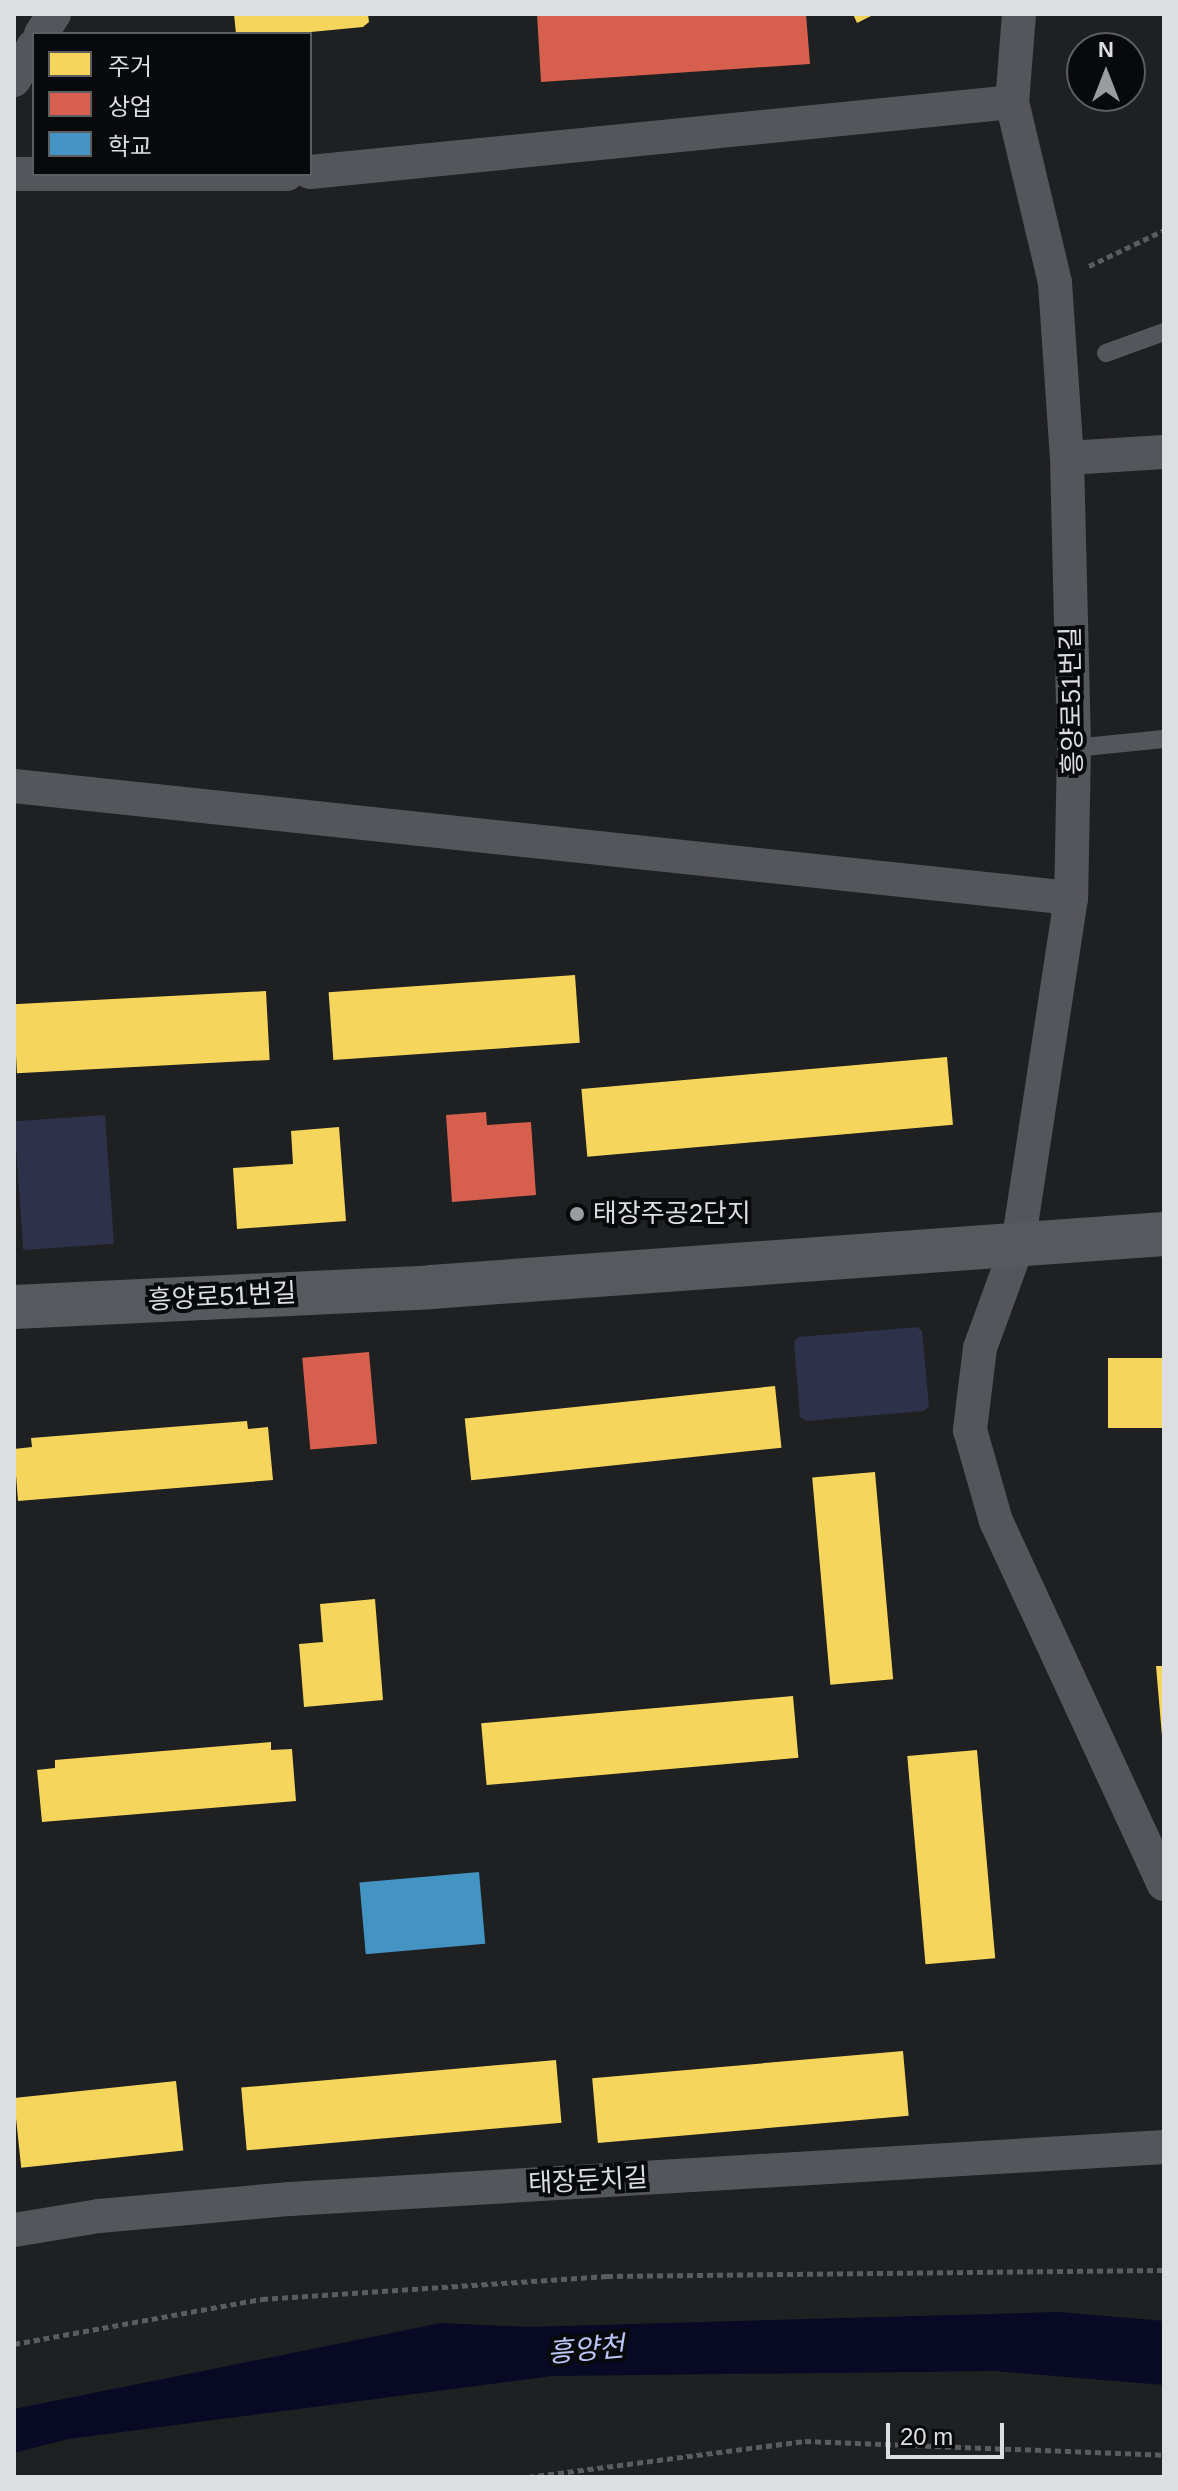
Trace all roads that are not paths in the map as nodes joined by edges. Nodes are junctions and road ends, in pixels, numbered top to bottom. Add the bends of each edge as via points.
1 (54, 14) edge
2 (1019, 14) edge
3 (42, 32) edge
4 (32, 49) edge
5 (14, 80) edge
6 (1012, 102) junction
7 (312, 172) edge
8 (1164, 332) edge
9 (1106, 353) dead end
10 (1164, 452) edge
11 (1067, 458) junction
12 (1164, 739) edge
13 (1074, 748) junction
14 (14, 786) edge
15 (1071, 898) junction
16 (1164, 1234) edge
17 (1018, 1244) junction
18 (14, 1307) edge
19 (1164, 1884) edge
20 (1164, 2147) edge
21 (14, 2230) edge

1 - 3 street
2 - 6 street, 흥양로51번길
4 - 5 street
6 - 7 street
6 - 11 street, 흥양로51번길 via 1055,283
8 - 9 lane
10 - 11 street
11 - 13 street, 흥양로51번길
12 - 13 lane
13 - 15 street, 흥양로51번길
14 - 15 street
15 - 17 street, 흥양로51번길
16 - 17 street
17 - 18 street, 흥양로51번길 via 431,1287
17 - 19 street, 흥양로51번길 via 980,1348 970,1430 996,1521
20 - 21 street, 태장둔치길 via 290,2199 99,2216

